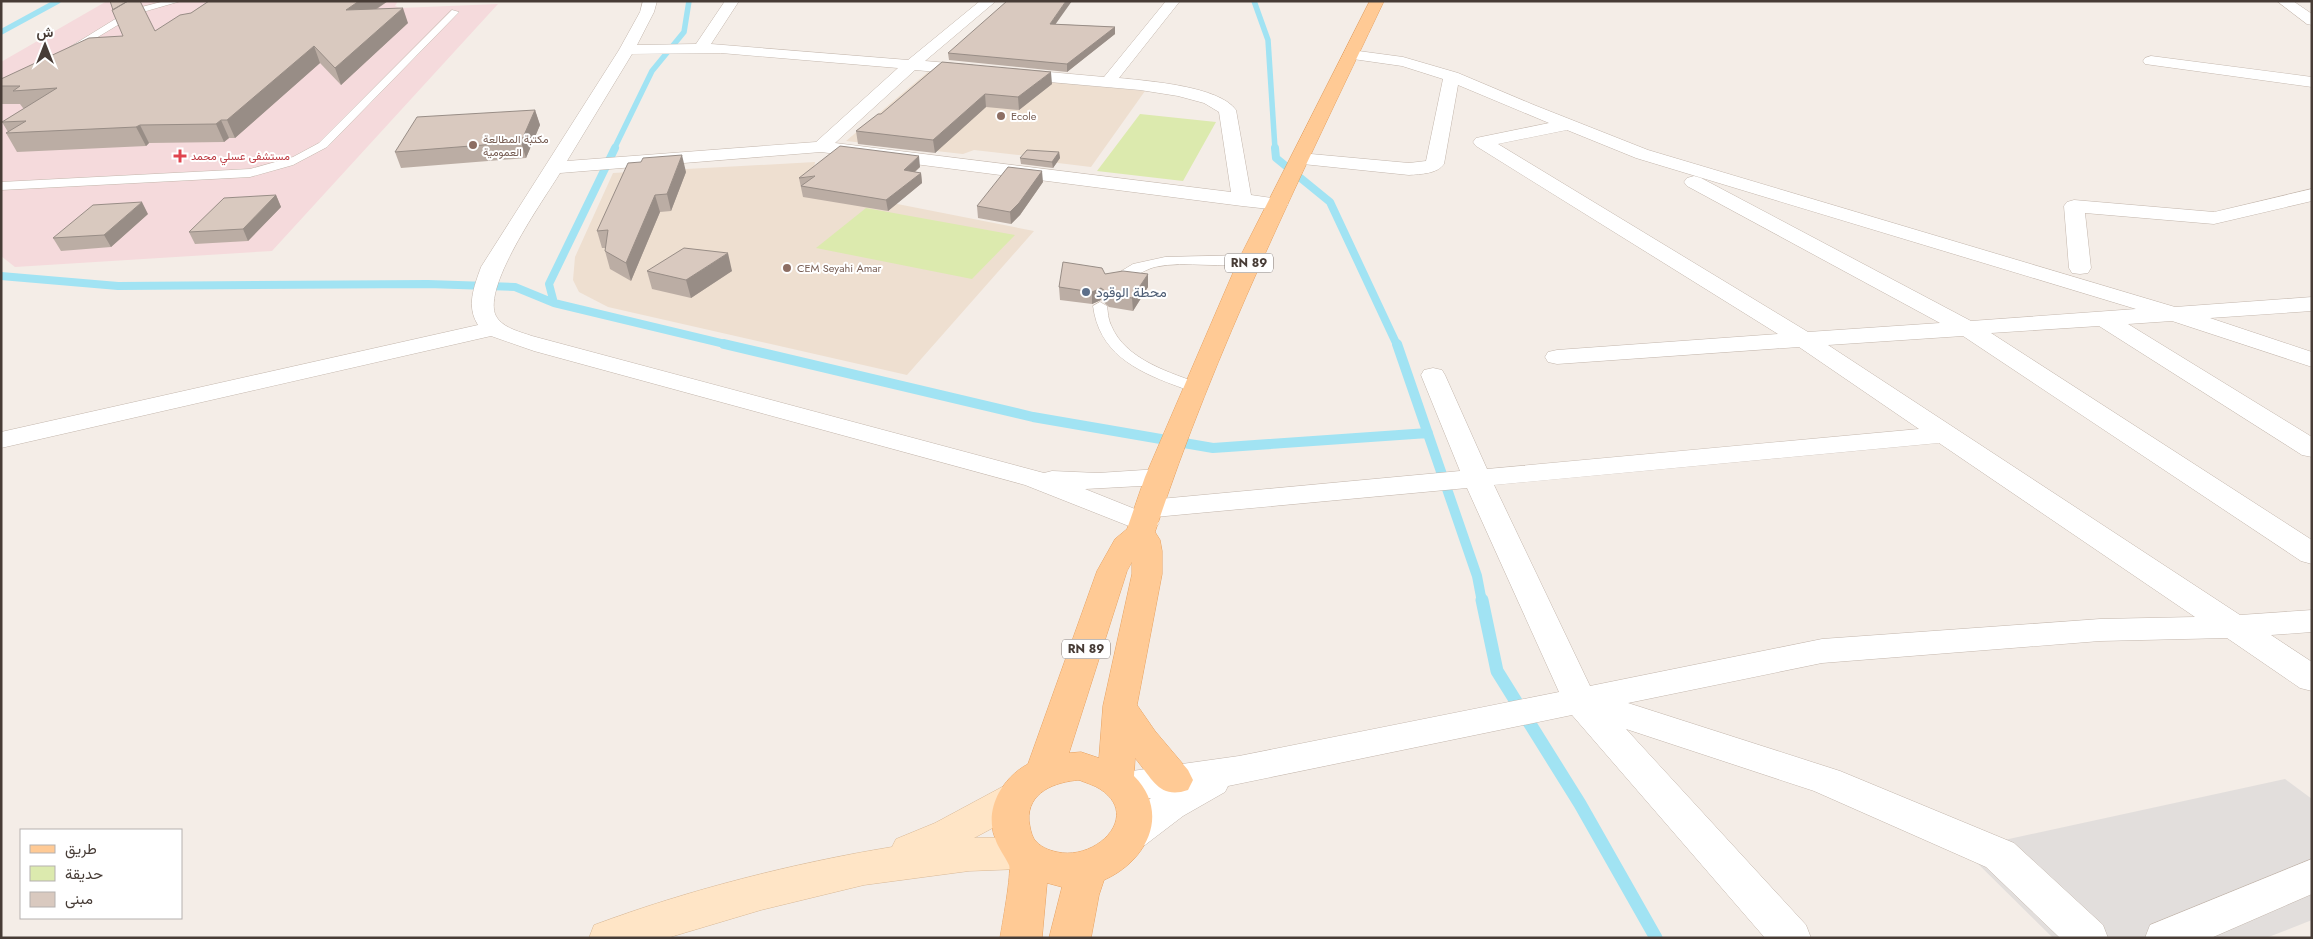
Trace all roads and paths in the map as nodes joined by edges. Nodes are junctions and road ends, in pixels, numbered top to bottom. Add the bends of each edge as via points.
1 (177, 1) edge
2 (650, 1) edge
3 (732, 1) edge
4 (989, 1) edge
5 (1173, 1) edge
6 (1377, 1) edge
7 (2284, 1) edge
8 (455, 12) dead end
9 (2312, 21) edge
10 (701, 48) junction
11 (627, 50) junction
12 (1351, 55) junction
13 (58, 57) edge
14 (2151, 61) dead end
15 (912, 64) junction
16 (1452, 76) junction
17 (1108, 82) junction
18 (2312, 82) edge
19 (1568, 125) junction
20 (821, 147) junction
21 (1642, 154) junction
22 (1300, 159) junction
23 (552, 168) junction
24 (1, 186) edge
25 (2312, 196) edge
26 (1242, 200) junction
27 (1278, 204) junction
28 (1250, 259) junction
29 (2080, 268) dead end
30 (1110, 282) edge
31 (2312, 304) edge
32 (1100, 306) edge
33 (2175, 314) junction
34 (2104, 318) junction
35 (1967, 328) junction
36 (493, 329) junction
37 (1804, 340) junction
38 (1557, 357) dead end
39 (2312, 360) edge
40 (1434, 375) dead end
41 (1198, 388) junction
42 (1945, 434) junction
43 (1, 440) edge
44 (2312, 448) edge
45 (1160, 478) junction
46 (1477, 478) junction
47 (1035, 479) junction
48 (1144, 521) junction
49 (2312, 554) edge
50 (2312, 621) edge
51 (2232, 627) junction
52 (2312, 679) edge
53 (1580, 701) junction
54 (1120, 706) junction
55 (1239, 770) junction
56 (1043, 773) junction
57 (1175, 780) junction
58 (1120, 783) junction
59 (1015, 798) junction
60 (1132, 834) junction
61 (1026, 856) junction
62 (874, 866) junction
63 (1089, 868) junction
64 (2312, 876) edge
65 (610, 938) edge
66 (1021, 938) edge
67 (1070, 938) edge
68 (1791, 938) edge
69 (2088, 938) edge
70 (2165, 938) edge

1 - 13 lane via 132,12
2 - 11 street
3 - 10 street
4 - 15 street
5 - 17 street
6 - 12 main road, RN 89
7 - 9 street
8 - 24 lane via 324,145 283,165 250,173
10 - 11 street
10 - 15 street
11 - 23 street
12 - 16 street via 1403,62
12 - 22 main road, RN 89
14 - 18 street
15 - 17 street
15 - 20 street
16 - 19 street
16 - 22 street via 1435,164 1410,169
17 - 26 street via 1178,91 1210,99 1227,110
19 - 21 street
19 - 37 street via 1482,142
20 - 23 street
20 - 26 street
21 - 33 street
21 - 35 street
22 - 27 main road, RN 89
23 - 36 street via 492,267 484,287 482,315
25 - 29 street via 2214,218 2074,206
26 - 27 street
27 - 28 main road, RN 89
28 - 30 lane via 1165,261 1138,267
28 - 41 main road, RN 89
31 - 33 street
32 - 41 lane via 1103,325 1115,343 1135,361 1163,376
33 - 34 street
33 - 39 street
34 - 35 street
34 - 44 street
35 - 37 street
35 - 49 street
36 - 43 street
36 - 47 street via 533,344
37 - 38 street
37 - 42 street
40 - 46 street
41 - 45 main road, RN 89
42 - 46 street
42 - 51 street
45 - 47 street via 1098,481
45 - 48 main road, RN 89
46 - 48 street
46 - 53 street
47 - 48 street
48 - 54 main road, RN 89 via 1147,574
48 - 56 main road, RN 89 via 1112,571
50 - 51 street
51 - 52 street
51 - 53 street via 2100,630 1822,651
53 - 55 street
53 - 68 street
53 - 69 street via 1827,781 2000,856
54 - 57 main road via 1142,741
54 - 58 main road, RN 89
55 - 57 street
55 - 60 street via 1176,800
56 - 58 main road via 1081,766 1099,770
56 - 59 main road
57 - 58 street
58 - 60 main road via 1133,802 1136,817
59 - 61 main road via 1008,816 1011,836
59 - 62 street via 948,834
60 - 63 main road via 1115,855
61 - 62 street via 949,855
61 - 63 main road via 1048,868 1068,871
61 - 66 main road
62 - 65 street via 715,904
63 - 67 main road via 1079,895
64 - 70 street

